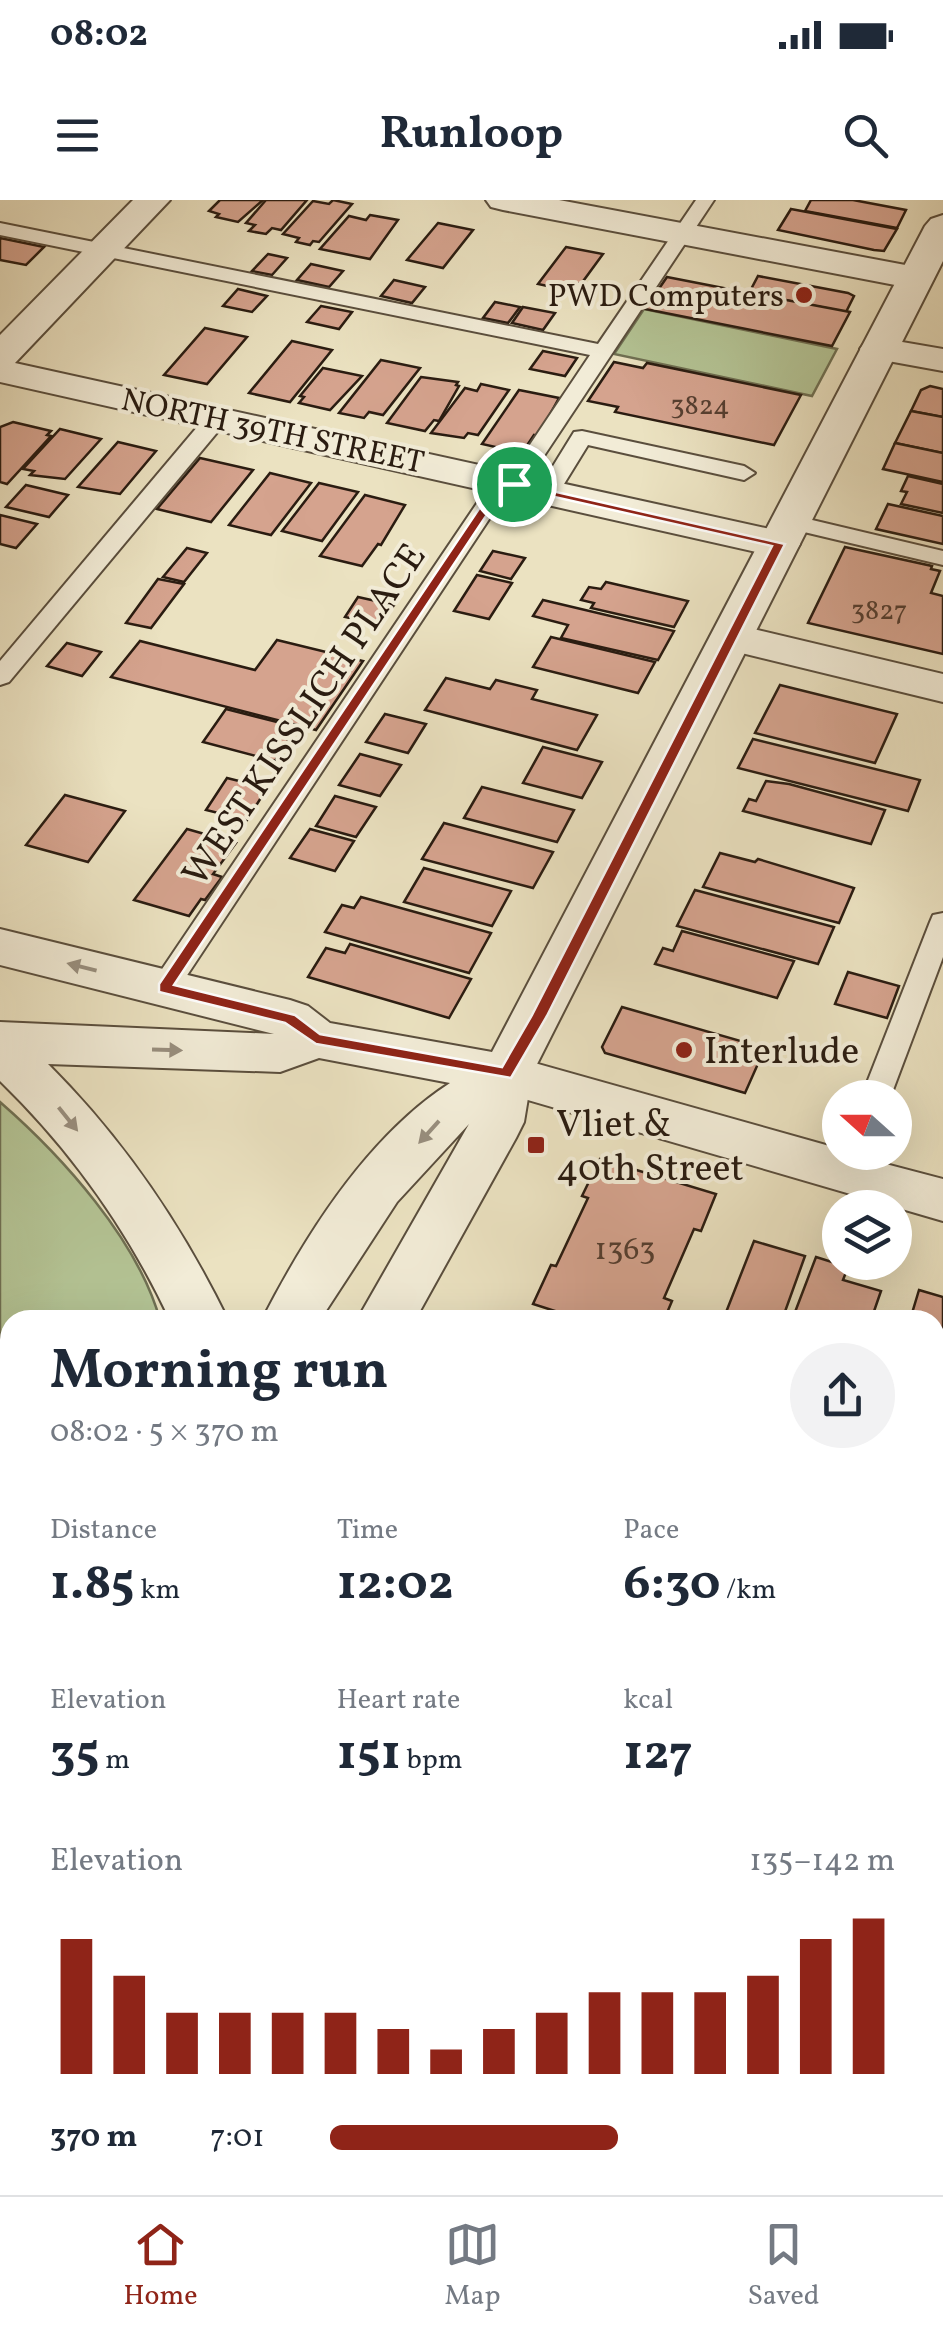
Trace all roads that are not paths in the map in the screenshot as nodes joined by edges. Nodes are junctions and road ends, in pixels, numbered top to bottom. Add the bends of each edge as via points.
1 (153, 200) edge
2 (503, 200) edge
3 (704, 200) edge
4 (943, 226) edge
5 (0, 229) edge
6 (682, 234) junction
7 (102, 250) junction
8 (916, 278) junction
9 (879, 349) junction
10 (602, 350) junction
11 (0, 357) edge
12 (943, 360) edge
13 (0, 370) edge
14 (217, 418) junction
15 (744, 473) dead end
16 (522, 486) junction
17 (785, 533) junction
18 (943, 558) edge
19 (732, 637) junction
20 (0, 677) edge
21 (943, 688) edge
22 (943, 922) edge
23 (0, 947) edge
24 (164, 988) junction
25 (316, 1039) junction
26 (0, 1041) edge
27 (0, 1050) edge
28 (506, 1074) junction
29 (882, 1080) edge
30 (822, 1155) edge
31 (870, 1170) edge
32 (943, 1200) edge
33 (194, 1310) edge
34 (296, 1310) edge
35 (392, 1310) edge

1 - 7 street
2 - 6 street
3 - 6 lane
4 - 8 street
5 - 7 lane
6 - 8 street
6 - 10 lane
7 - 10 lane
7 - 11 street
8 - 9 street
9 - 12 street
9 - 17 street
10 - 16 lane
13 - 14 street, NORTH 39TH STREET
14 - 16 street, NORTH 39TH STREET
14 - 20 lane
15 - 16 lane via 582,437
16 - 17 street, NORTH 39TH STREET
16 - 24 lane, WEST KISSLICH PLACE
17 - 18 lane
17 - 19 street
19 - 21 street
19 - 28 street
22 - 29 lane
24 -> 23 street
24 - 25 street via 290,1019
26 -> 25 street via 280,1053
25 - 28 street
27 -> 33 street via 42,1088 127,1188
28 - 30 street
28 -> 34 street via 444,1116 382,1184
28 - 35 street via 497,1122
31 - 32 street

